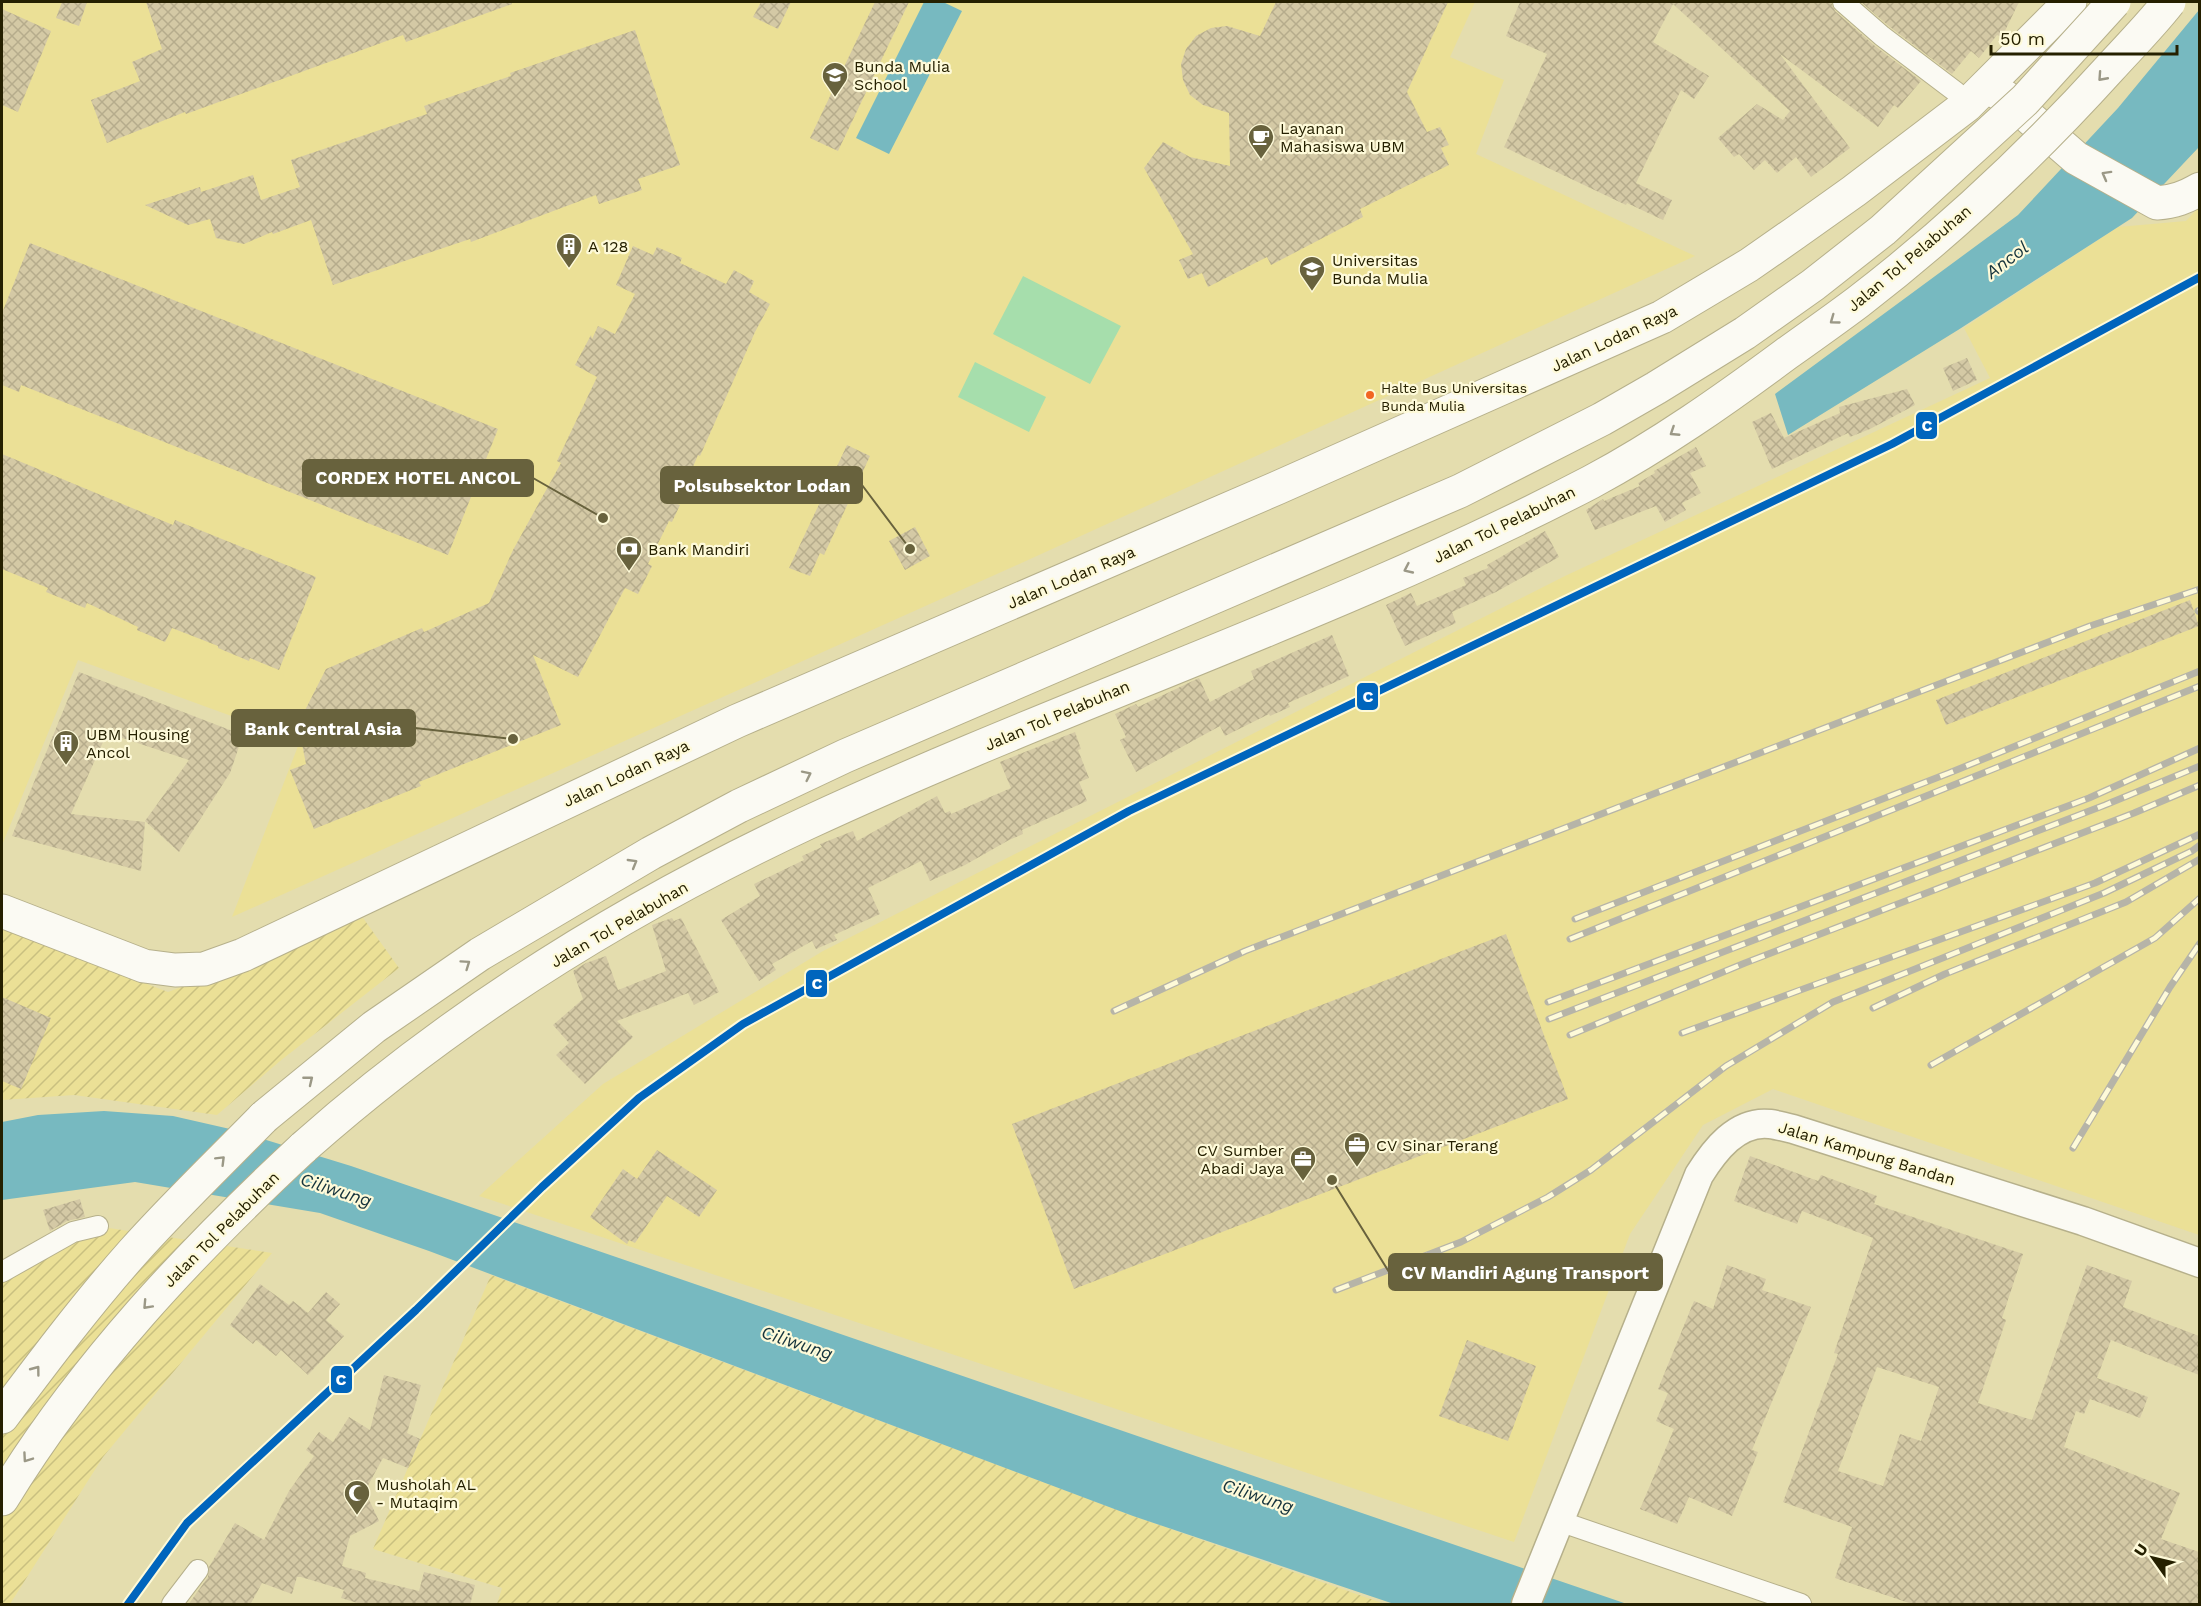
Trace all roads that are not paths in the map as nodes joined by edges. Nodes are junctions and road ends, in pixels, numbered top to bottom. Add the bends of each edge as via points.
1 (1843, 2) edge
2 (2070, 2) edge
3 (2114, 2) edge
4 (2169, 2) edge
5 (1988, 97) junction
6 (2199, 189) edge
7 (2, 911) edge
8 (98, 1226) dead end
9 (2199, 1263) edge
10 (2, 1272) edge
11 (2, 1417) edge
12 (2, 1499) edge
13 (1559, 1521) junction
14 (198, 1570) dead end
15 (172, 1605) edge
16 (1526, 1605) edge
17 (1801, 1605) edge

1 - 5 street via 1956,92
2 - 5 highway, Jalan Lodan Raya
11 -> 3 highway, bridge via 59,1340 133,1253 264,1117 374,1027 480,954 739,806 845,756 1460,491 1629,404 1745,333 1883,230 2025,100
4 -> 12 highway, Jalan Tol Pelabuhan, bridge via 2067,116 1999,183 1924,248 1732,394 1652,446 1542,506 1348,597 805,824 630,915 553,961 423,1049 357,1100 262,1186 139,1313 65,1405
6 -> 5 highway, bridge via 2186,197 2157,203 2076,158
5 - 7 highway, Jalan Lodan Raya via 1767,252 1662,317 1277,489 737,721 243,955 204,969 144,966
8 - 10 street via 73,1232
9 - 13 street, Jalan Kampung Bandan via 2083,1221 1793,1129 1767,1123 1746,1128 1714,1152 1699,1175
13 - 16 street, Jalan Kampung Bandan
13 - 17 street
14 - 15 street

